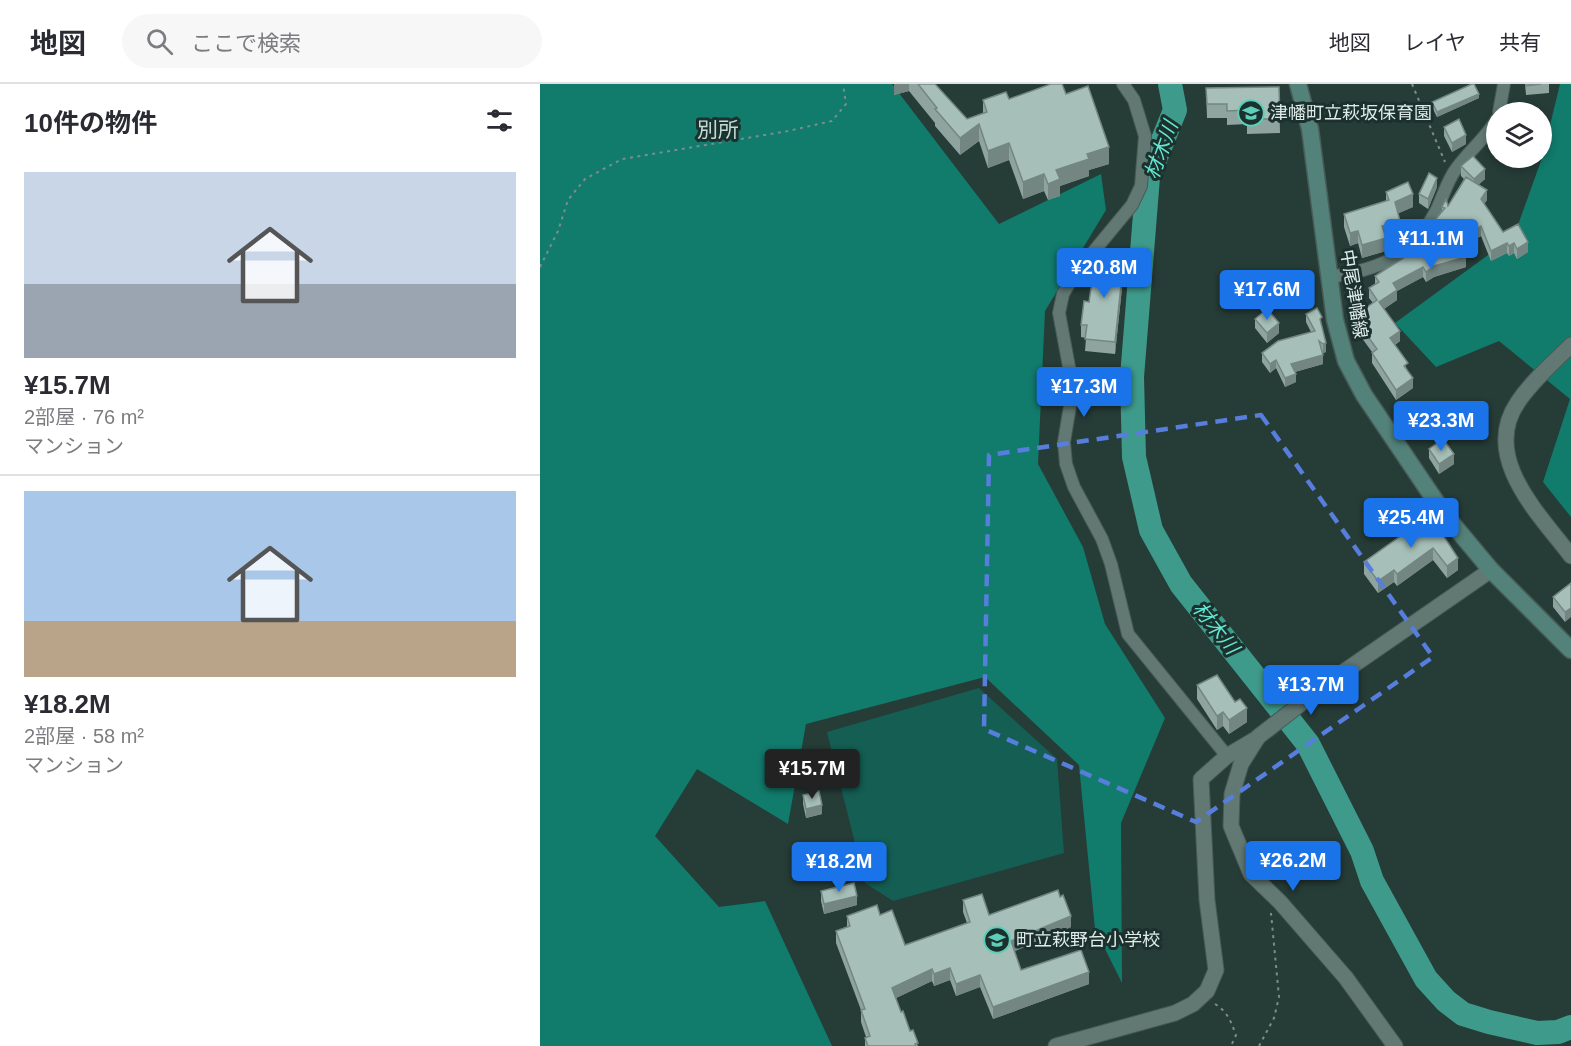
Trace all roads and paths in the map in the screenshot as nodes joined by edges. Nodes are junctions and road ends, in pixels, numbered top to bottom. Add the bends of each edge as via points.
1 (843, 84) edge
2 (1123, 84) edge
3 (1298, 84) edge
4 (1412, 84) edge
5 (1504, 84) edge
6 (1501, 102) edge
7 (1486, 136) edge
8 (1451, 177) junction
9 (540, 267) edge
10 (1331, 277) junction
11 (1571, 345) edge
12 (1571, 556) edge
13 (1491, 570) junction
14 (1571, 650) edge
15 (1258, 737) junction
16 (1227, 756) junction
17 (1265, 890) junction
18 (1201, 996) junction
19 (1056, 1046) edge
20 (1231, 1046) edge
21 (1259, 1046) edge
22 (1395, 1046) edge

1 - 9 path via 846,104 832,120 622,159 585,179 568,200
2 - 16 street via 1134,100 1145,136 1141,186 1132,205 1063,294 1059,313 1073,388 1064,442 1066,464 1102,539 1128,634
3 - 10 main road, 中尾津幡線 via 1310,129
4 - 8 path
5 - 6 street
7 - 8 street
8 - 10 street via 1435,213 1400,255 1384,265
10 - 13 main road, 中尾津幡線 via 1335,320 1346,362 1359,386 1445,515
11 - 12 street via 1516,404 1508,426 1506,449 1511,472 1521,489
13 - 14 main road, 中尾津幡線
13 - 15 street via 1326,684
15 - 16 street
15 - 17 street via 1240,764 1232,794 1231,826 1251,874
16 - 18 street via 1201,779 1207,900 1216,970
17 - 21 path via 1271,901 1279,997 1274,1018
17 - 22 street via 1346,978
18 - 19 street via 1175,1013
18 - 20 path via 1224,1010 1236,1035

